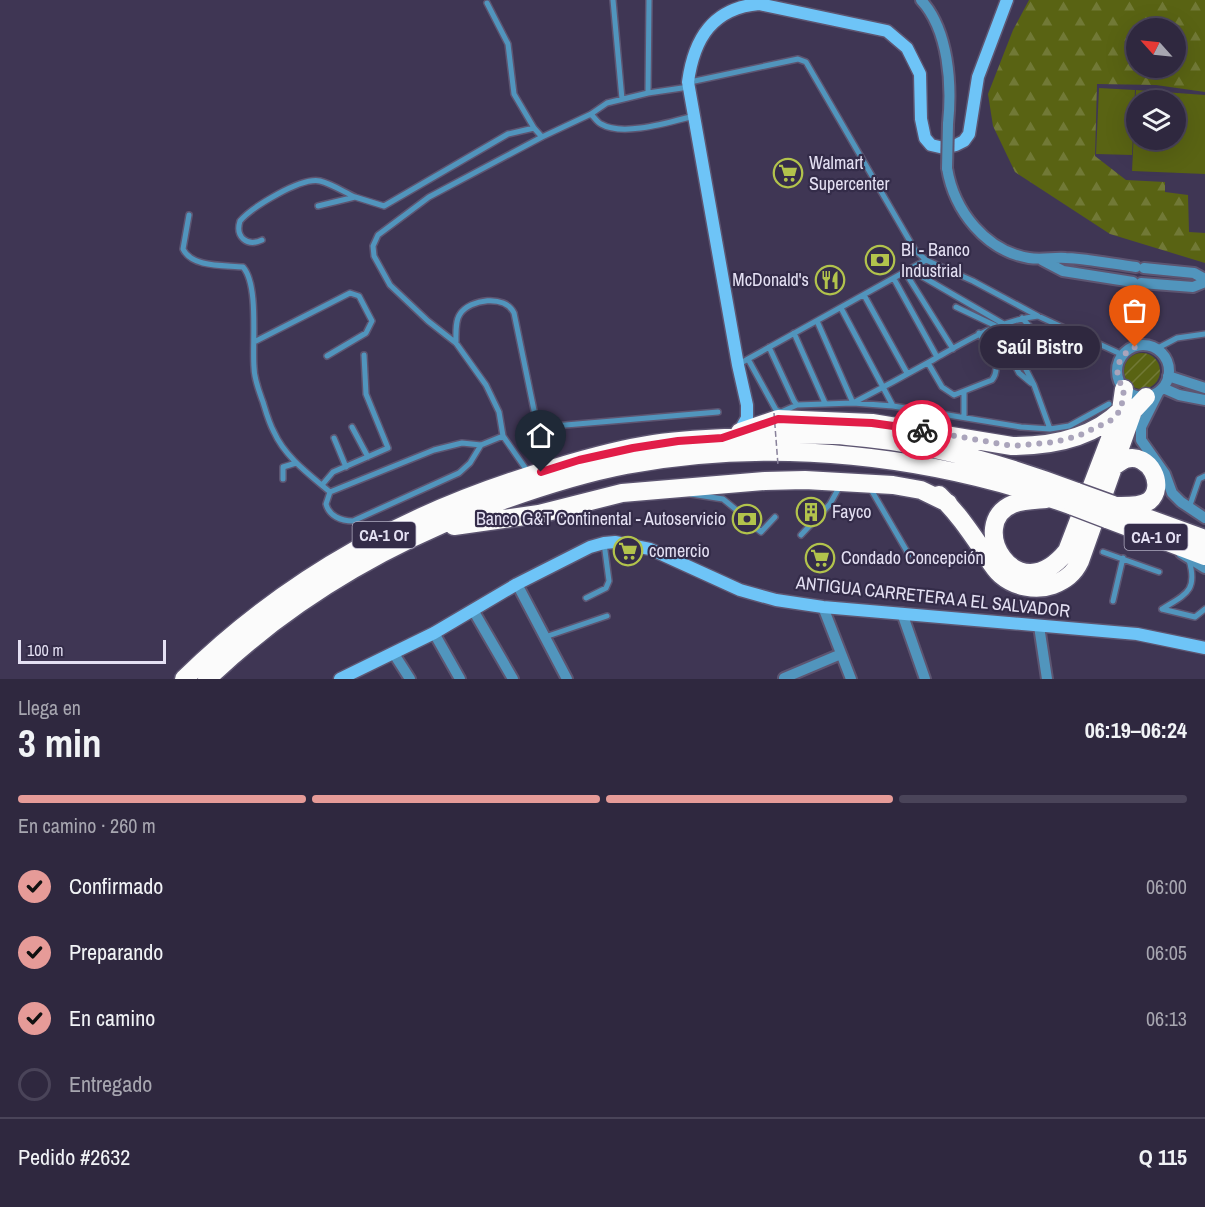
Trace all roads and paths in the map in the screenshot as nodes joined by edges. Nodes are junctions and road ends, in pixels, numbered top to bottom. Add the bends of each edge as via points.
1 (613, 0) edge
2 (649, 0) edge
3 (921, 0) edge
4 (1007, 0) edge
5 (487, 3) dead end
6 (689, 85) junction
7 (648, 93) junction
8 (622, 99) junction
9 (591, 114) junction
10 (694, 116) junction
11 (534, 128) junction
12 (542, 137) junction
13 (355, 197) junction
14 (318, 206) dead end
15 (189, 215) dead end
16 (262, 240) dead end
17 (926, 260) junction
18 (1042, 260) junction
19 (1165, 270) junction
20 (908, 271) junction
21 (894, 279) junction
22 (1205, 280) edge
23 (1163, 285) junction
24 (864, 295) junction
25 (956, 307) dead end
26 (841, 308) junction
27 (1038, 316) junction
28 (1022, 318) junction
29 (817, 321) junction
30 (999, 325) junction
31 (794, 333) junction
32 (979, 333) junction
33 (1205, 334) edge
34 (1002, 340) dead end
35 (254, 342) junction
36 (456, 343) junction
37 (769, 347) junction
38 (953, 348) junction
39 (1156, 349) junction
40 (363, 355) dead end
41 (1123, 355) junction
42 (327, 356) dead end
43 (938, 357) junction
44 (743, 362) junction
45 (928, 363) junction
46 (1026, 368) junction
47 (907, 373) junction
48 (1168, 376) junction
49 (1034, 385) junction
50 (885, 387) junction
51 (1205, 388) edge
52 (1124, 389) junction
53 (1156, 392) junction
54 (964, 393) junction
55 (1205, 400) edge
56 (825, 403) junction
57 (853, 403) junction
58 (747, 405) junction
59 (797, 405) junction
60 (893, 406) junction
61 (1115, 407) junction
62 (718, 412) dead end
63 (771, 417) junction
64 (964, 417) junction
65 (352, 427) dead end
66 (1050, 429) junction
67 (731, 435) junction
68 (503, 436) junction
69 (334, 438) dead end
70 (978, 439) junction
71 (481, 444) junction
72 (368, 457) junction
73 (895, 461) junction
74 (296, 463) junction
75 (778, 465) dead end
76 (1114, 466) junction
77 (346, 467) junction
78 (1011, 469) junction
79 (530, 475) junction
80 (282, 478) dead end
81 (1202, 478) edge
82 (843, 481) junction
83 (867, 482) junction
84 (322, 485) junction
85 (679, 488) junction
86 (330, 492) junction
87 (1053, 499) junction
88 (1075, 499) junction
89 (948, 503) junction
90 (1190, 508) junction
91 (1112, 510) junction
92 (739, 512) dead end
93 (775, 517) dead end
94 (1205, 518) edge
95 (755, 527) dead end
96 (429, 529) junction
97 (1181, 530) junction
98 (1205, 531) edge
99 (801, 534) dead end
100 (1205, 539) edge
101 (604, 543) junction
102 (1103, 552) dead end
103 (909, 555) dead end
104 (1197, 557) edge
105 (1123, 558) junction
106 (1205, 568) edge
107 (1159, 572) dead end
108 (517, 584) junction
109 (586, 598) dead end
110 (1113, 601) dead end
111 (823, 608) junction
112 (1205, 609) edge
113 (473, 610) junction
114 (902, 613) junction
115 (607, 616) dead end
116 (1039, 626) junction
117 (434, 633) junction
118 (545, 637) junction
119 (1205, 648) edge
120 (394, 654) junction
121 (841, 654) junction
122 (784, 678) edge
123 (184, 679) edge
124 (207, 679) edge
125 (340, 679) edge
126 (410, 679) edge
127 (460, 679) edge
128 (513, 679) edge
129 (567, 679) edge
130 (851, 679) edge
131 (925, 679) edge
132 (1047, 679) edge

1 - 8 lane
2 - 7 lane
3 - 18 street, bridge via 935,21 946,52 951,100 947,168 950,186 962,210 989,242 1003,250
4 - 6 street via 978,77 971,131 964,141 952,147 931,145 926,138 921,118 920,74 907,48 887,31 759,4 738,7 715,21 702,36 690,67
5 - 11 lane via 508,44 514,94
6 - 7 lane
6 - 10 street
6 - 17 lane via 798,59 806,62 915,250
7 - 8 lane
8 - 9 lane
9 - 10 lane via 601,124 618,129
9 - 12 lane
10 - 44 street
11 - 12 lane
11 - 13 lane via 508,134 384,206
12 - 36 lane via 429,197 378,235 374,256 390,285
13 - 14 lane
13 - 16 lane via 318,180 293,186 240,221 238,231 243,240
15 - 35 lane via 183,249 188,256 195,261 243,267 248,272
17 - 20 lane
17 - 27 lane
18 - 19 street via 1065,258
18 - 23 street via 1064,271
19 - 22 street via 1194,273
19 - 23 street
20 - 21 lane
20 - 30 lane
20 - 38 lane
21 - 24 lane
21 - 43 lane
22 - 23 street via 1193,287
24 - 26 lane
24 - 47 lane
25 - 30 lane
26 - 29 lane
26 - 50 lane
27 - 28 lane
27 - 41 lane
28 - 30 lane
28 - 46 lane via 1049,348 1047,355
29 - 31 lane
29 - 57 lane
30 - 32 lane
30 - 46 lane
31 - 37 lane
31 - 56 lane
32 - 38 lane
32 - 54 lane via 997,371 992,380
33 - 39 lane via 1177,338
34 - 49 lane via 1019,373
35 - 42 lane via 350,293 359,296 372,321 369,328
35 - 74 lane via 258,390 274,434
36 - 62 lane via 458,319 468,306 484,301 510,306 536,420 542,427
36 - 68 lane via 486,385 499,412
37 - 44 lane
37 - 59 lane
38 - 43 lane
39 - 41 street via 1135,347
39 - 48 street via 1166,361
40 - 72 lane via 366,394 388,447
41 - 52 street via 1117,376
43 - 45 lane
44 - 58 street
44 - 59 lane via 776,410 781,412
45 - 47 lane
45 - 54 lane via 942,387 951,394
46 - 49 lane
47 - 50 lane
48 - 51 street
48 - 53 street
49 - 66 lane
50 - 57 lane
50 - 60 lane
52 - 53 street via 1134,396
52 - 61 highway
53 - 55 street
53 - 76 highway via 1133,411
53 - 90 street via 1141,427 1141,440 1165,474 1172,493
54 - 64 lane
56 - 57 lane
56 - 59 lane
57 - 60 lane
58 - 63 street
58 - 67 street via 747,418
60 - 64 lane
61 - 66 lane via 1070,426
61 - 70 highway via 1110,421 1055,442 1012,446
61 - 87 highway via 1066,552 1046,570 1022,572 1010,566 999,556 995,543 998,520 1013,504
63 - 67 highway
63 - 70 highway via 872,423
63 - 75 path, bridge
64 - 66 lane
65 - 72 lane
67 - 78 highway, CA-1 Or via 848,436 924,447
67 - 79 highway, CA-1 Or via 633,448
68 - 71 lane
68 - 79 lane
69 - 77 lane
70 - 78 highway
71 - 86 lane via 462,443 434,450
71 - 86 lane via 459,473 353,521 332,514 326,504
72 - 77 lane
73 - 87 highway, CA-1 Or via 987,479
73 - 89 highway
73 - 96 highway, CA-1 Or via 781,452 638,464 577,476
74 - 80 lane via 283,466
74 - 84 lane
76 - 89 highway via 1075,571 1048,586 1023,586 1002,576
76 - 91 highway via 1134,458 1148,465 1156,479 1154,495 1148,501
77 - 84 lane via 333,472
78 - 88 highway, CA-1 Or
79 - 123 highway, CA-1 Or via 428,513 313,574 228,638
81 - 90 lane
82 - 83 highway
82 - 85 highway via 765,481
82 - 99 lane via 830,504
83 - 89 highway via 921,490
83 - 103 lane
84 - 86 lane
85 - 92 lane via 723,499
85 - 96 highway via 622,493 539,514
87 - 88 highway, CA-1 Or
88 - 91 highway, CA-1 Or, bridge
90 - 94 street
91 - 97 highway, CA-1 Or
91 - 104 highway, CA-1 Or
93 - 95 lane via 761,532
96 - 124 highway, CA-1 Or via 320,588 270,624
97 - 98 highway
97 - 100 highway, CA-1 Or
101 - 108 street, ANTIGUA CARRETERA A EL SALVADOR
101 - 109 lane via 609,581 606,588
101 - 111 street, ANTIGUA CARRETERA A EL SALVADOR via 650,549 740,590
102 - 105 lane
104 - 106 street
104 - 112 lane via 1187,593 1162,609 1195,617
105 - 107 lane
105 - 110 lane
108 - 113 street, ANTIGUA CARRETERA A EL SALVADOR
108 - 118 street
111 - 114 street, ANTIGUA CARRETERA A EL SALVADOR
111 - 121 street
113 - 117 street, ANTIGUA CARRETERA A EL SALVADOR
113 - 128 street
114 - 116 street, ANTIGUA CARRETERA A EL SALVADOR
114 - 131 street
115 - 118 lane
116 - 119 street, ANTIGUA CARRETERA A EL SALVADOR via 1137,634
116 - 132 street
117 - 120 street, ANTIGUA CARRETERA A EL SALVADOR
117 - 127 street
118 - 129 street
120 - 125 street, ANTIGUA CARRETERA A EL SALVADOR
120 - 126 street
121 - 122 street
121 - 130 street

